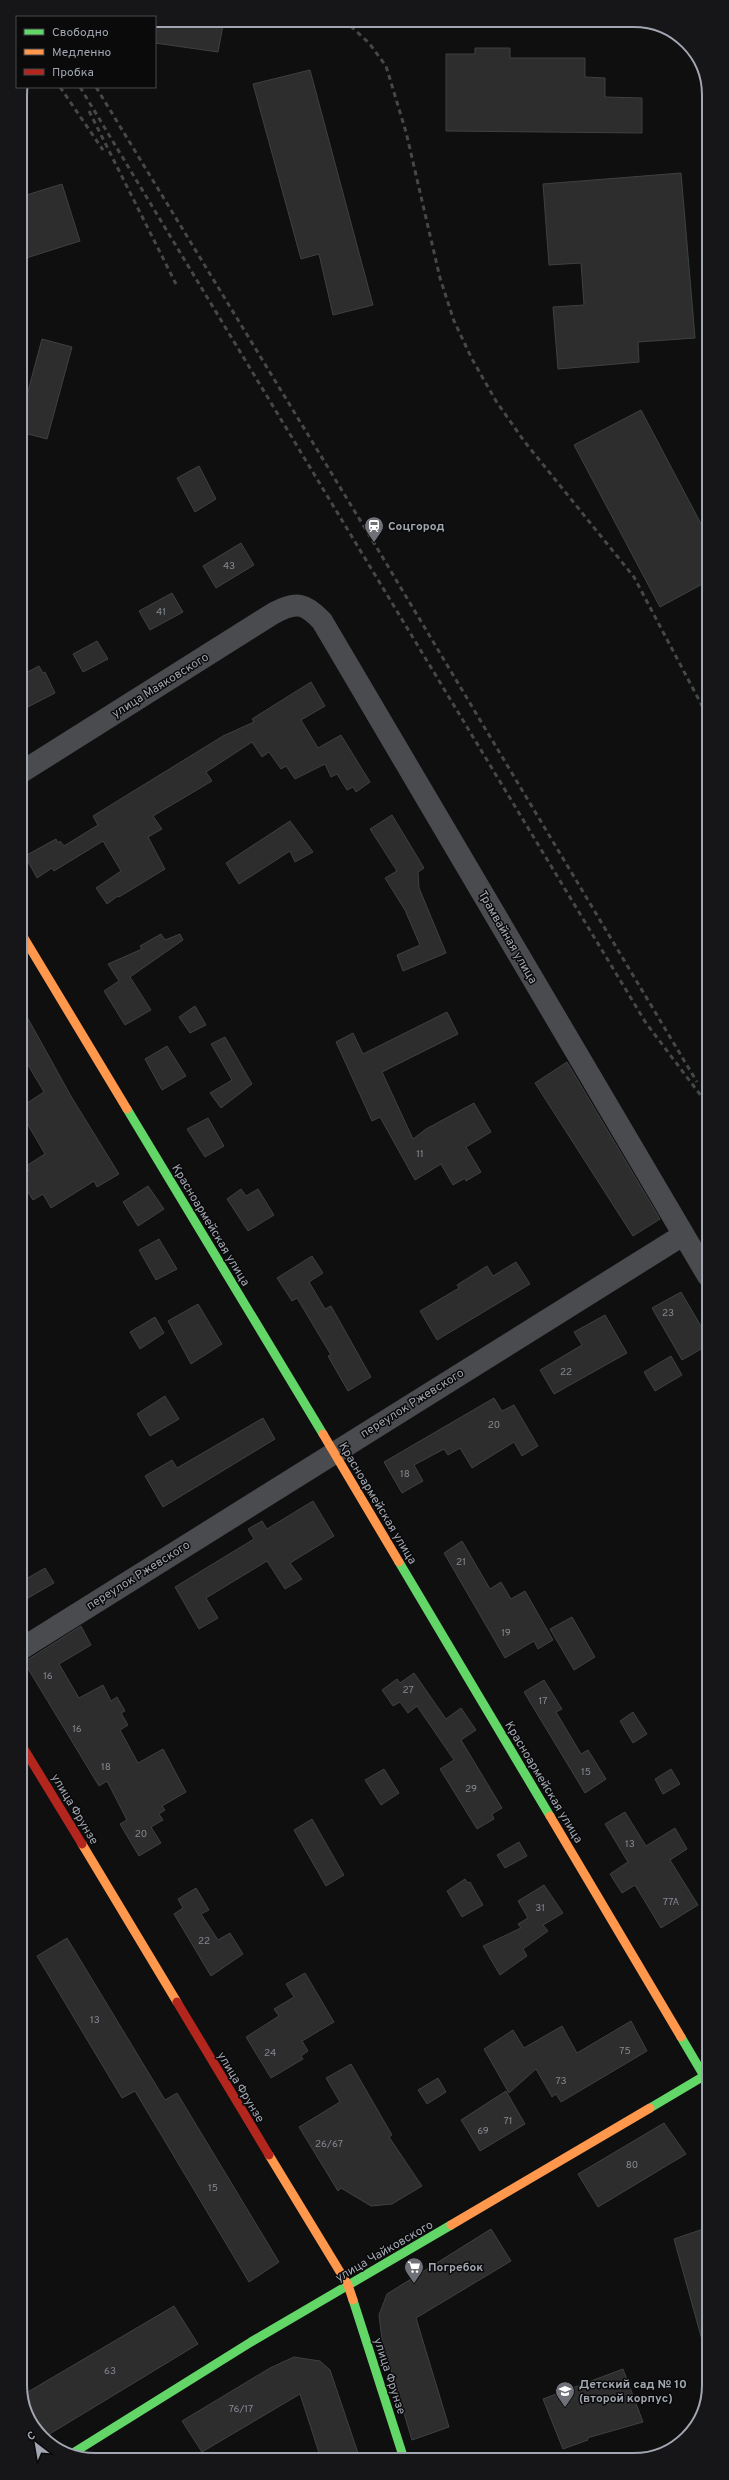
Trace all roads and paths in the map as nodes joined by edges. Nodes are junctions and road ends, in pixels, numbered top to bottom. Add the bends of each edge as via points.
1 (301, 605) joint
2 (27, 769) edge
3 (27, 945) edge
4 (683, 1235) junction
5 (702, 1266) edge
6 (334, 1452) junction
7 (27, 1645) edge
8 (27, 1754) edge
9 (702, 2066) edge
10 (702, 2077) edge
11 (348, 2286) junction
12 (77, 2451) edge
13 (402, 2453) edge

1 - 2 street, улица Маяковского via 288,606 274,613
1 - 4 street, Трамвайная улица via 313,611 322,621
3 - 6 street, Красноармейская улица
4 - 5 street, Трамвайная улица
4 - 6 street, переулок Ржевского
6 - 7 street, переулок Ржевского
6 - 9 street, Красноармейская улица
8 - 11 street, улица Фрунзе
10 - 11 street, улица Чайковского
11 - 12 street, улица Чайковского via 244,2346
11 - 13 street, улица Фрунзе

